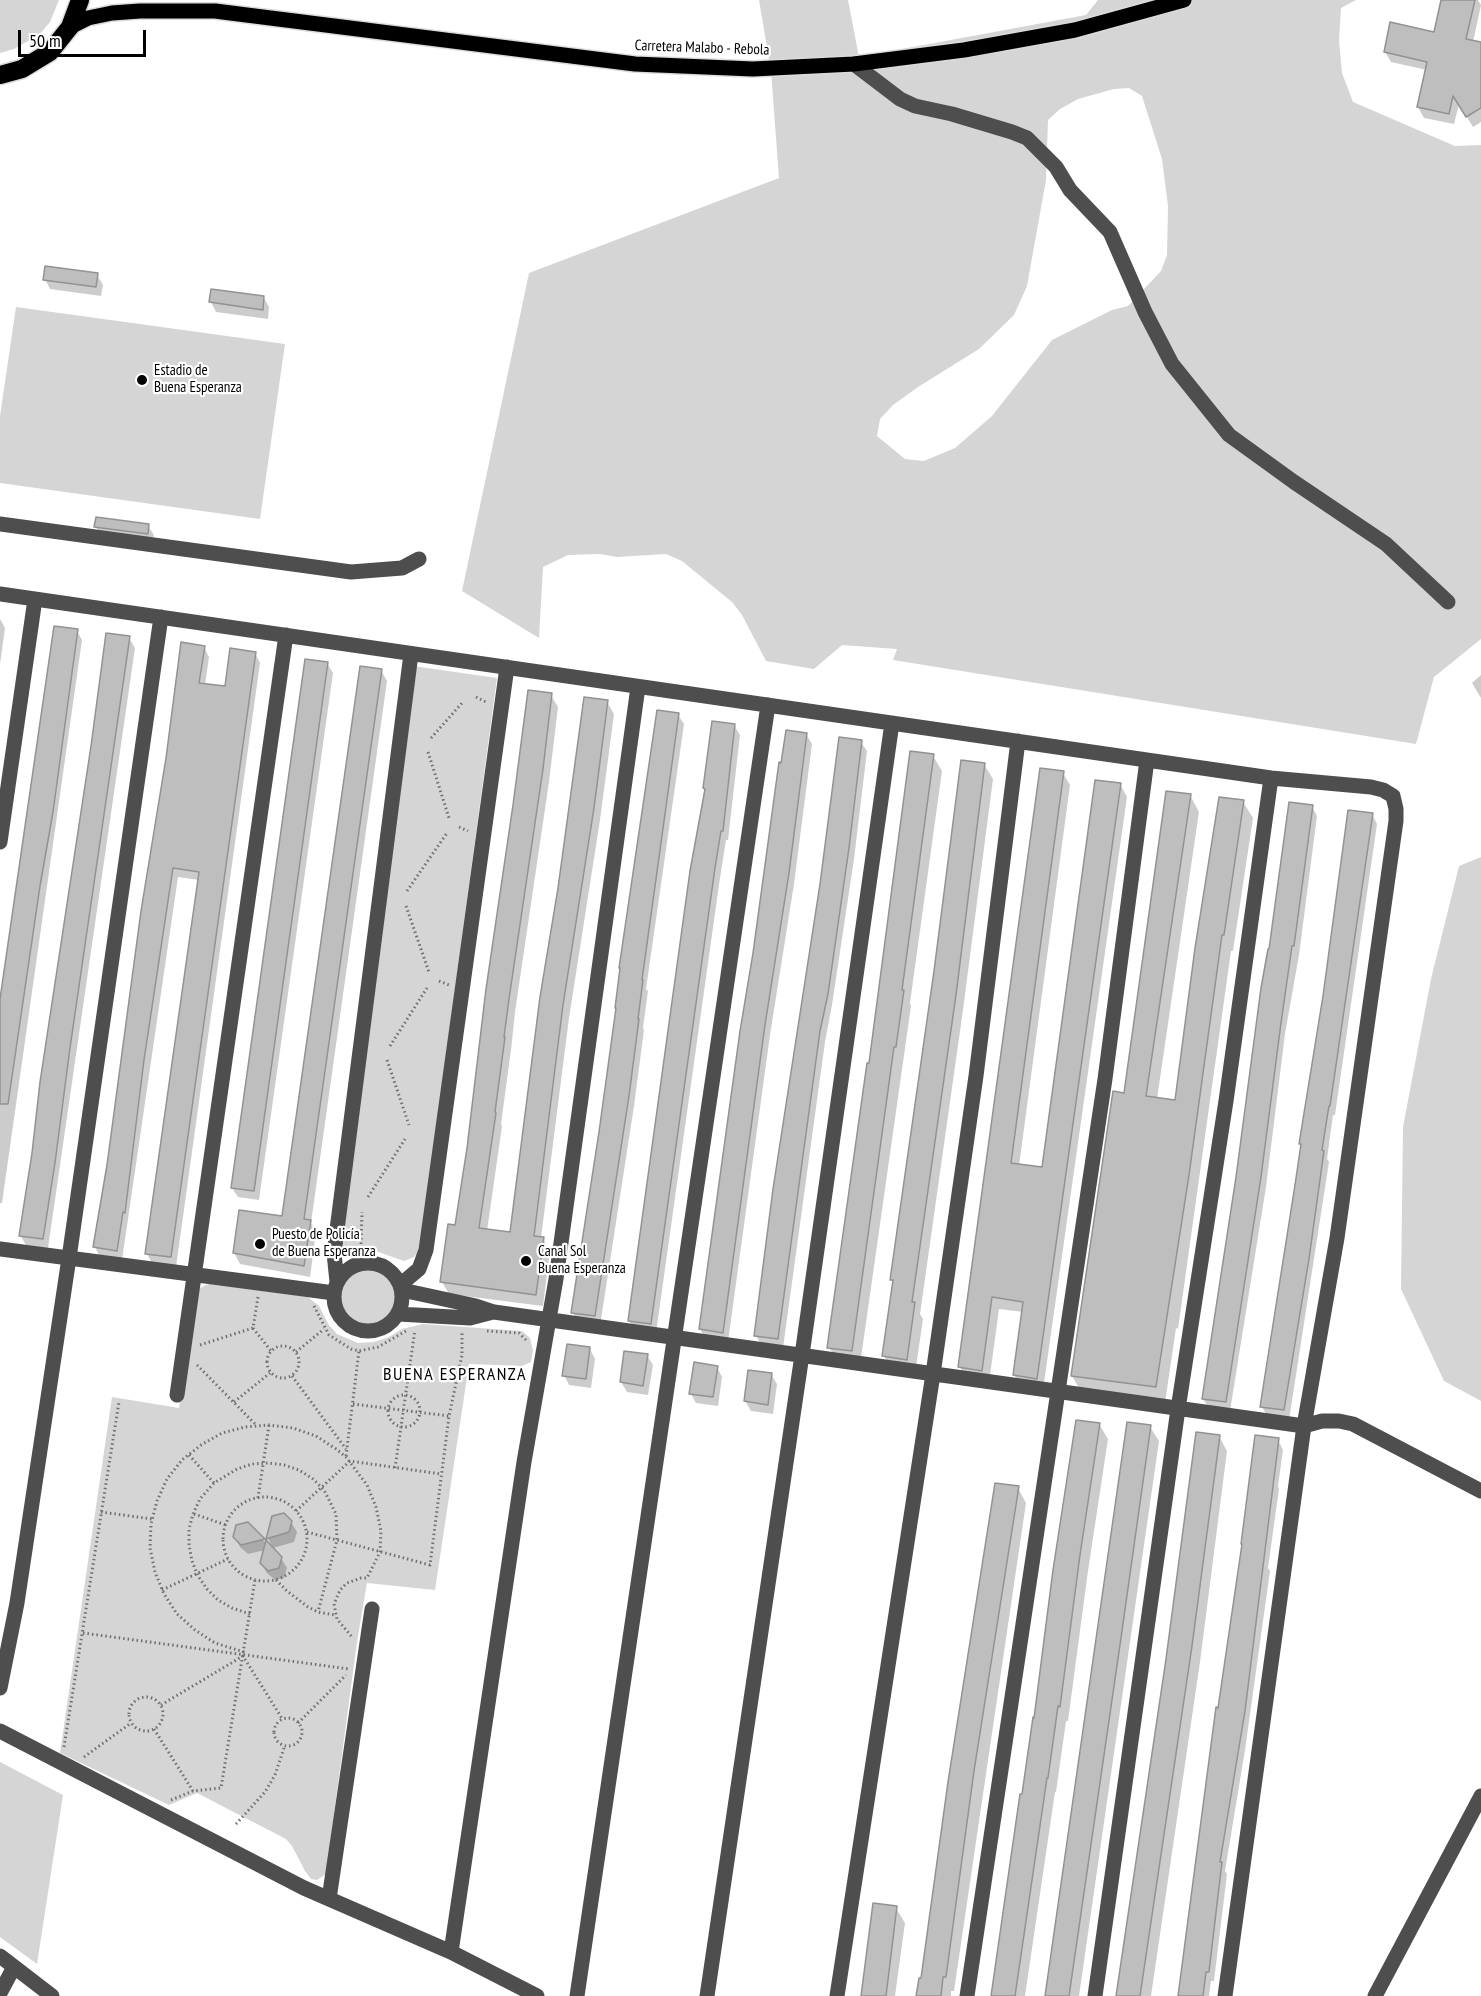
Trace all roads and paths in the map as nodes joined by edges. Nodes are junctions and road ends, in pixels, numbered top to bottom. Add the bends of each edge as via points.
1 (80, 0) edge
2 (185, 0) edge
3 (1184, 0) edge
4 (215, 11) junction
5 (70, 27) junction
6 (854, 64) junction
7 (0, 75) edge
8 (0, 524) edge
9 (419, 560) dead end
10 (0, 594) edge
11 (35, 599) junction
12 (1448, 602) dead end
13 (161, 617) junction
14 (286, 636) junction
15 (411, 654) junction
16 (507, 668) junction
17 (638, 687) junction
18 (493, 696) dead end
19 (476, 697) dead end
20 (462, 703) dead end
21 (768, 705) junction
22 (892, 723) junction
23 (431, 738) dead end
24 (1018, 741) junction
25 (428, 752) dead end
26 (1147, 760) junction
27 (1272, 778) junction
28 (449, 818) dead end
29 (459, 827) dead end
30 (447, 833) dead end
31 (474, 834) dead end
32 (0, 842) edge
33 (407, 891) dead end
34 (406, 906) dead end
35 (429, 972) dead end
36 (427, 988) dead end
37 (390, 1046) dead end
38 (387, 1060) dead end
39 (408, 1125) dead end
40 (405, 1139) dead end
41 (368, 1197) dead end
42 (362, 1212) dead end
43 (354, 1245) dead end
44 (0, 1249) edge
45 (69, 1258) junction
46 (194, 1274) junction
47 (336, 1287) junction
48 (401, 1288) junction
49 (259, 1293) dead end
50 (306, 1300) dead end
51 (494, 1312) junction
52 (398, 1314) junction
53 (549, 1320) junction
54 (253, 1328) junction
55 (324, 1329) junction
56 (462, 1330) dead end
57 (485, 1331) dead end
58 (676, 1338) junction
59 (190, 1348) dead end
60 (272, 1351) junction
61 (359, 1351) junction
62 (530, 1351) dead end
63 (296, 1352) junction
64 (802, 1355) junction
65 (197, 1364) dead end
66 (271, 1372) junction
67 (933, 1374) junction
68 (292, 1376) junction
69 (1058, 1392) junction
70 (177, 1395) dead end
71 (405, 1395) junction
72 (118, 1402) dead end
73 (234, 1402) junction
74 (353, 1404) junction
75 (387, 1409) junction
76 (1178, 1409) junction
77 (403, 1411) junction
78 (419, 1413) junction
79 (449, 1416) junction
80 (269, 1425) junction
81 (257, 1426) junction
82 (401, 1426) junction
83 (1304, 1426) junction
84 (347, 1450) junction
85 (189, 1455) junction
86 (346, 1457) junction
87 (350, 1461) junction
88 (263, 1464) junction
89 (395, 1468) junction
90 (441, 1474) junction
91 (214, 1483) junction
92 (321, 1488) junction
93 (1481, 1491) edge
94 (258, 1498) junction
95 (296, 1511) junction
96 (101, 1512) junction
97 (193, 1514) junction
98 (152, 1520) junction
99 (226, 1525) junction
100 (307, 1532) junction
101 (338, 1540) junction
102 (380, 1552) junction
103 (228, 1559) junction
104 (197, 1574) junction
105 (255, 1580) junction
106 (276, 1580) junction
107 (162, 1590) junction
108 (372, 1609) dead end
109 (318, 1612) junction
110 (250, 1614) junction
111 (335, 1615) dead end
112 (83, 1633) junction
113 (244, 1654) junction
114 (0, 1688) edge
115 (161, 1705) junction
116 (283, 1720) junction
117 (131, 1723) junction
118 (298, 1723) junction
119 (154, 1729) junction
120 (0, 1731) edge
121 (285, 1745) junction
122 (64, 1752) dead end
123 (80, 1760) dead end
124 (193, 1791) junction
125 (1481, 1796) edge
126 (168, 1802) dead end
127 (236, 1824) dead end
128 (329, 1899) junction
129 (451, 1952) junction
130 (0, 1956) edge
131 (14, 1967) junction
132 (0, 1993) edge
133 (52, 1996) edge
134 (537, 1996) edge
135 (577, 1996) edge
136 (707, 1996) edge
137 (837, 1996) edge
138 (967, 1996) edge
139 (1095, 1996) edge
140 (1225, 1996) edge
141 (1375, 1996) edge

1 - 5 highway
2 - 4 main road, Carretera Malabo - Rebola
3 - 6 main road, Carretera Malabo - Rebola via 1075,30
4 - 5 main road, Carretera Malabo - Rebola via 112,13
4 - 6 main road, Carretera Malabo - Rebola via 634,64 753,69
5 - 7 highway via 37,62
6 - 12 street via 915,106 1027,138 1110,232 1172,364 1229,435 1386,544
8 - 9 street via 351,573 402,568
10 - 11 street
11 - 13 street
11 - 32 street
13 - 14 street
13 - 45 street
14 - 15 street
14 - 46 street
15 - 16 street
15 - 47 street via 336,1241
16 - 17 street
16 - 48 street via 426,1250 419,1269
17 - 21 street
17 - 53 street
18 - 19 path via 492,705
20 - 23 path
21 - 22 street
21 - 58 street
22 - 24 street
22 - 64 street
24 - 26 street
24 - 67 street
25 - 28 path
26 - 27 street
26 - 69 street
27 - 76 street
27 - 83 street via 1383,790 1393,796 1396,809 1337,1238
29 - 31 path
30 - 33 path
34 - 35 path
36 - 37 path
38 - 39 path
40 - 41 path
42 - 43 path via 363,1244
44 - 45 street
45 - 46 street
45 - 114 street via 17,1603
46 - 47 street
46 - 70 street
47 - 48 street via 344,1273 364,1263 386,1268
47 - 52 street via 334,1305 347,1324 357,1330 381,1329
48 - 51 street
48 - 52 street
49 - 54 path
50 - 55 path via 316,1307
51 - 52 street via 470,1318
51 - 53 street
53 - 58 street
53 - 129 street
54 - 59 path
54 - 60 path
55 - 61 path via 341,1345
55 - 63 path
56 - 79 path via 462,1355
57 - 62 path via 519,1333 527,1340
58 - 64 street
58 - 135 street
60 - 63 path via 284,1346
60 - 66 path via 267,1363
61 - 71 path via 378,1347 415,1329
61 - 74 path
63 - 68 path via 299,1364
64 - 67 street
64 - 136 street
65 - 73 path
66 - 68 path via 279,1378
66 - 73 path
67 - 69 street
67 - 137 street
68 - 84 path
69 - 76 street
69 - 138 street
71 - 75 path via 394,1397
71 - 77 path
71 - 78 path via 416,1400
72 - 96 path
73 - 81 path
74 - 75 path
74 - 84 path
75 - 77 path
75 - 82 path via 391,1421
76 - 83 street
76 - 139 street
77 - 78 path
77 - 82 path
78 - 79 path
78 - 82 path via 413,1424
79 - 90 path
80 - 81 path
80 - 86 path via 316,1436
80 - 88 path
81 - 85 path via 222,1433
82 - 89 path
83 - 93 street via 1322,1421 1353,1424
83 - 140 street
84 - 86 path
85 - 91 path
85 - 98 path via 167,1479
86 - 87 path
87 - 89 path
87 - 92 path
87 - 102 path via 376,1507
88 - 91 path via 237,1469
88 - 92 path via 299,1470
88 - 94 path
89 - 90 path
90 - 102 path via 430,1565
91 - 97 path
92 - 95 path
92 - 101 path via 336,1514
94 - 95 path via 276,1499
94 - 99 path via 235,1510
95 - 100 path
96 - 98 path
96 - 112 path
97 - 99 path
97 - 104 path via 189,1545
98 - 107 path via 150,1548
99 - 103 path via 224,1543
100 - 101 path
100 - 106 path via 301,1561 289,1574
101 - 102 path
101 - 109 path
103 - 104 path
103 - 105 path
104 - 107 path
104 - 110 path via 218,1600
105 - 106 path
105 - 110 path
106 - 109 path
107 - 113 path via 177,1614 195,1630
108 - 128 street
109 - 111 path
110 - 113 path
112 - 113 path
112 - 122 path
113 - 115 path
113 - 116 path
113 - 118 path via 351,1670
113 - 124 path via 221,1788
115 - 117 path via 150,1697 136,1699 129,1711
115 - 119 path via 162,1720
116 - 118 path
116 - 121 path via 274,1733
117 - 119 path via 142,1731
117 - 123 path
118 - 121 path via 302,1729 300,1739
119 - 124 path
120 - 128 street
121 - 127 path via 265,1792
124 - 126 path
125 - 141 street
128 - 129 street
129 - 134 street
130 - 131 street
131 - 132 street
131 - 133 street

